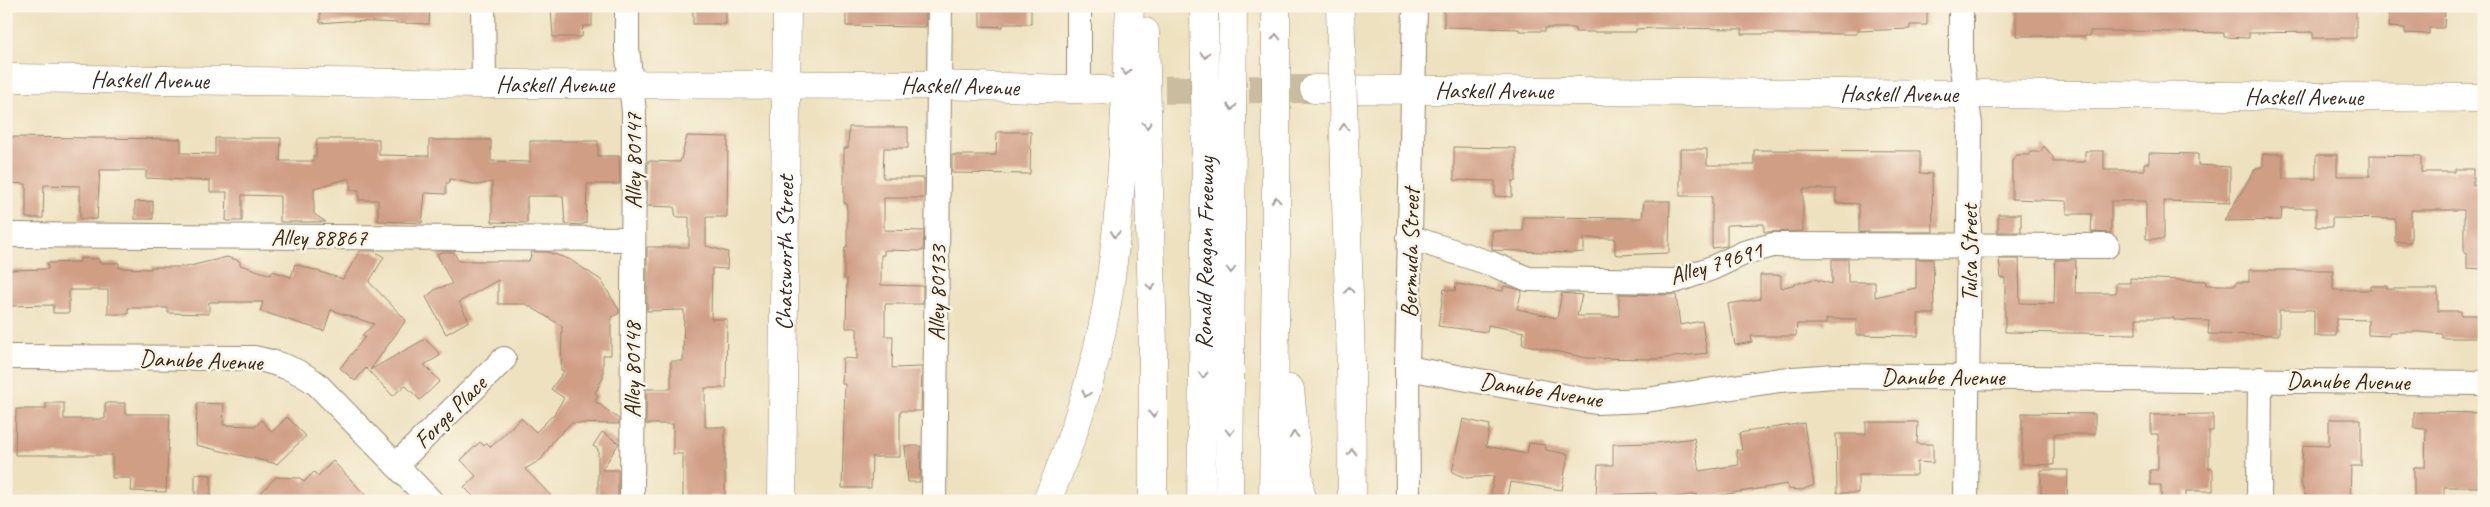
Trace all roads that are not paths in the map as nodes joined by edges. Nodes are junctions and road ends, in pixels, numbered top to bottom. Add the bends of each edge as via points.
1 (483, 6) edge
2 (627, 6) edge
3 (787, 6) edge
4 (940, 6) edge
5 (1079, 6) edge
6 (1130, 6) edge
7 (1144, 6) edge
8 (1204, 6) edge
9 (1233, 6) edge
10 (1276, 6) edge
11 (1340, 6) edge
12 (1415, 6) edge
13 (1962, 6) edge
14 (6, 78) edge
15 (484, 84) junction
16 (632, 84) junction
17 (788, 85) junction
18 (939, 85) junction
19 (1092, 89) joint
20 (1314, 89) tunnel mouth
21 (1414, 90) junction
22 (1967, 94) junction
23 (2484, 98) edge
24 (6, 235) edge
25 (1409, 237) junction
26 (633, 239) junction
27 (1969, 245) junction
28 (2107, 246) dead end
29 (1276, 249) junction
30 (6, 357) edge
31 (504, 359) dead end
32 (1407, 368) junction
33 (1968, 378) junction
34 (2260, 379) junction
35 (2484, 383) edge
36 (396, 465) junction
37 (431, 501) edge
38 (632, 501) edge
39 (782, 501) edge
40 (934, 501) edge
41 (1047, 501) edge
42 (1153, 501) edge
43 (1201, 501) edge
44 (1229, 501) edge
45 (1273, 501) edge
46 (1301, 501) edge
47 (1352, 501) edge
48 (1408, 501) edge
49 (1966, 501) edge
50 (2259, 501) edge

1 - 15 street
2 - 16 street, Alley 80147 via 627,48
3 - 17 main road, Chatsworth Street
4 - 18 street, Alley 80133
5 - 19 street
6 -> 41 main road via 1118,212 1106,309 1082,407
7 -> 42 main road via 1153,348
8 -> 43 main road, Ronald Reagan Freeway via 1206,170
9 -> 44 main road
29 -> 10 main road
47 -> 11 main road, bridge
12 - 21 street, Bermuda Street
13 - 22 street, Tulsa Street via 1961,62
14 - 15 main road, Haskell Avenue
15 - 16 main road, Haskell Avenue
16 - 17 main road, Haskell Avenue
16 - 26 street, Alley 80147
17 - 18 main road, Haskell Avenue
17 - 39 main road, Chatsworth Street
18 - 19 main road, Haskell Avenue
18 - 40 street, Alley 80133
20 - 21 main road, Haskell Avenue
21 - 22 main road, Haskell Avenue
21 - 25 street, Bermuda Street
22 - 23 main road, Haskell Avenue
22 - 27 street, Tulsa Street via 1970,124
24 - 26 street, Alley 88867
25 - 27 street, Alley 79691 via 1492,264 1528,280 1675,281 1773,245
25 - 32 street, Bermuda Street
26 - 38 street, Alley 80148
27 - 28 street, Alley 79691
27 - 33 street, Tulsa Street
29 - 45 main road
46 -> 29 main road
30 - 36 street, Danube Avenue via 254,358 280,363 301,372 317,384
31 - 36 street, Forge Place
32 - 33 street, Danube Avenue via 1596,402 1646,400 1834,376
32 - 48 street, Bermuda Street
33 - 34 street, Danube Avenue
33 - 49 street, Tulsa Street
34 - 35 street, Danube Avenue
34 - 50 street
36 - 37 street, Danube Avenue

